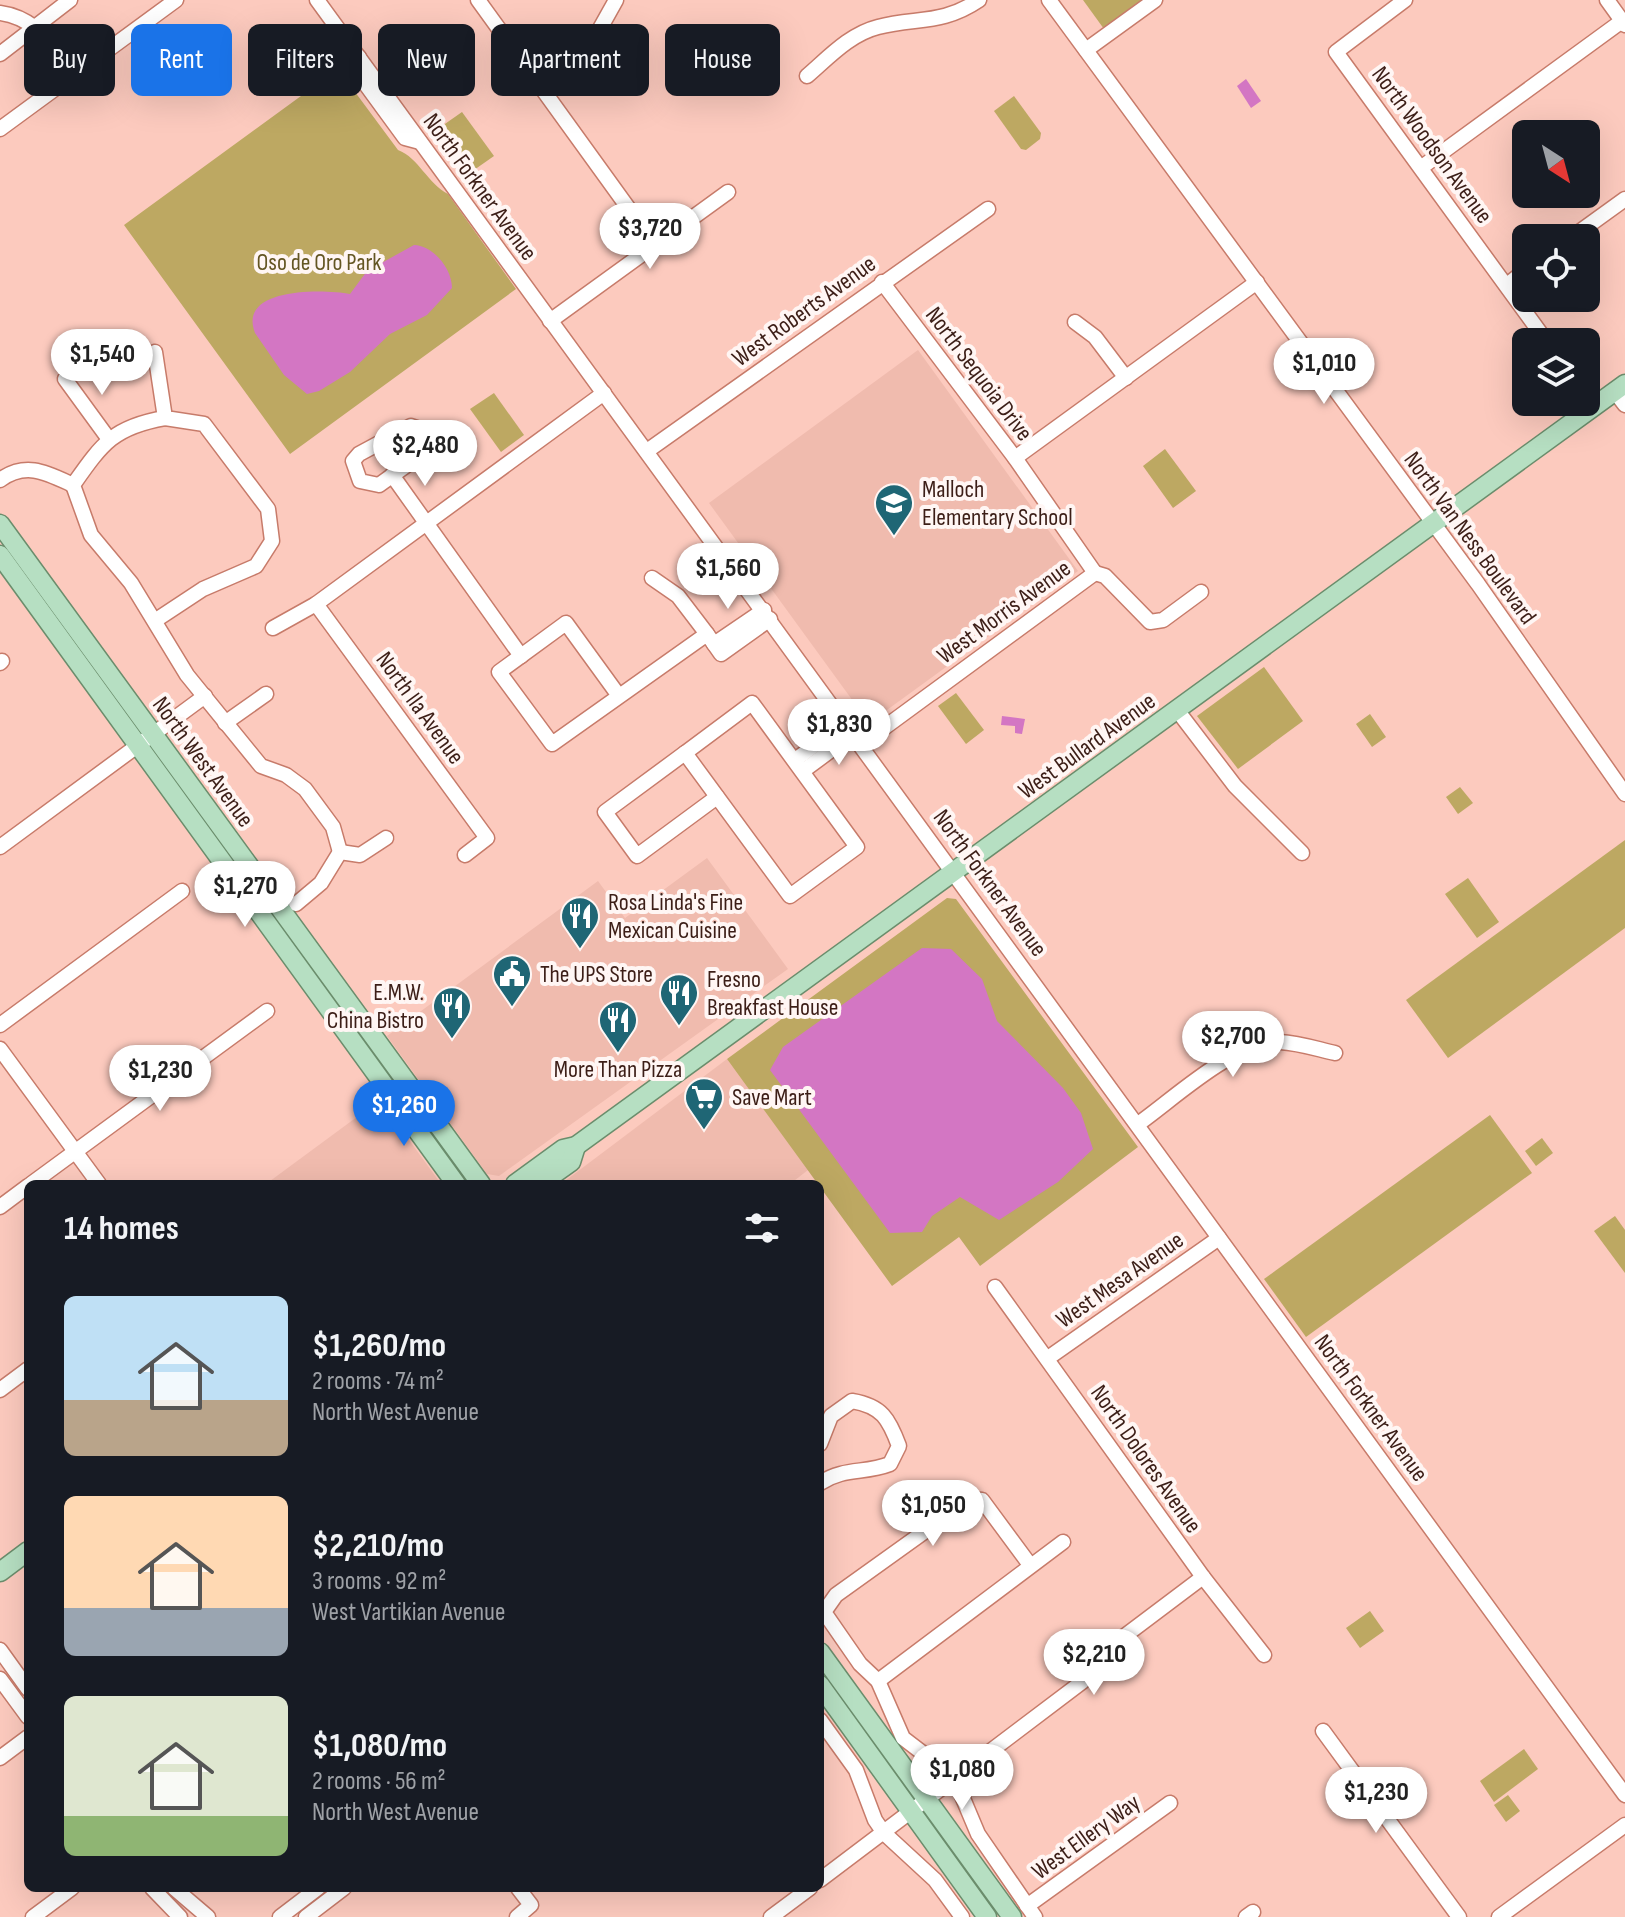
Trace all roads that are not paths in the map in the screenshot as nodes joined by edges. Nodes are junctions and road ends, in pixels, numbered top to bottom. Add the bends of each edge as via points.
1 (70, 0) edge
2 (176, 0) edge
3 (317, 0) edge
4 (478, 0) edge
5 (616, 0) edge
6 (979, 0) edge
7 (1049, 0) edge
8 (1155, 0) edge
9 (1405, 0) edge
10 (1607, 0) edge
11 (0, 13) edge
12 (1624, 23) edge
13 (27, 24) edge
14 (37, 24) edge
15 (495, 24) edge
16 (603, 24) edge
17 (24, 34) edge
18 (115, 45) edge
19 (1086, 50) junction
20 (0, 54) edge
21 (807, 76) dead end
22 (45, 96) edge
23 (548, 96) edge
24 (0, 129) edge
25 (1422, 167) junction
26 (728, 192) dead end
27 (1625, 199) edge
28 (988, 209) dead end
29 (1590, 224) edge
30 (655, 245) junction
31 (1512, 281) edge
32 (882, 282) junction
33 (1257, 282) junction
34 (1507, 285) junction
35 (550, 321) junction
36 (1075, 322) dead end
37 (1537, 328) edge
38 (155, 352) dead end
39 (1126, 378) junction
40 (65, 379) dead end
41 (1623, 390) edge
42 (604, 393) junction
43 (1600, 398) edge
44 (1572, 416) edge
45 (165, 418) junction
46 (108, 438) junction
47 (647, 451) junction
48 (1015, 458) junction
49 (392, 475) junction
50 (0, 480) edge
51 (73, 485) junction
52 (427, 523) junction
53 (0, 524) edge
54 (1432, 524) junction
55 (0, 555) edge
56 (1095, 573) junction
57 (652, 578) dead end
58 (1201, 592) dead end
59 (316, 604) junction
60 (767, 614) junction
61 (156, 620) junction
62 (273, 628) dead end
63 (714, 644) junction
64 (521, 656) junction
65 (266, 694) dead end
66 (205, 696) junction
67 (619, 696) junction
68 (1177, 710) junction
69 (225, 723) junction
70 (854, 733) junction
71 (154, 736) junction
72 (138, 747) junction
73 (685, 753) junction
74 (799, 766) junction
75 (1625, 794) edge
76 (717, 797) junction
77 (386, 838) dead end
78 (0, 847) edge
79 (340, 852) junction
80 (1302, 853) dead end
81 (465, 855) dead end
82 (228, 870) junction
83 (955, 872) junction
84 (182, 891) dead end
85 (296, 904) dead end
86 (347, 999) junction
87 (267, 1011) dead end
88 (0, 1025) edge
89 (0, 1049) edge
90 (1335, 1053) dead end
91 (1138, 1124) junction
92 (576, 1146) junction
93 (75, 1151) junction
94 (37, 1180) edge
95 (96, 1180) edge
96 (453, 1180) edge
97 (478, 1180) edge
98 (520, 1180) edge
99 (546, 1180) edge
100 (24, 1189) edge
101 (0, 1207) edge
102 (1219, 1238) junction
103 (995, 1287) dead end
104 (1048, 1358) junction
105 (24, 1372) edge
106 (0, 1390) edge
107 (824, 1434) edge
108 (824, 1481) edge
109 (1063, 1542) dead end
110 (24, 1554) edge
111 (1030, 1565) junction
112 (0, 1572) edge
113 (1203, 1577) junction
114 (0, 1650) edge
115 (1264, 1655) dead end
116 (824, 1658) edge
117 (0, 1679) edge
118 (878, 1681) junction
119 (24, 1683) edge
120 (824, 1691) edge
121 (24, 1712) edge
122 (824, 1726) edge
123 (1323, 1731) dead end
124 (24, 1740) edge
125 (0, 1758) edge
126 (954, 1777) junction
127 (1625, 1795) edge
128 (926, 1799) junction
129 (1170, 1803) dead end
130 (912, 1812) junction
131 (1625, 1825) edge
132 (884, 1833) junction
133 (824, 1877) edge
134 (67, 1892) edge
135 (156, 1892) edge
136 (179, 1892) edge
137 (313, 1892) edge
138 (339, 1892) edge
139 (521, 1892) edge
140 (805, 1892) edge
141 (1025, 1913) edge
142 (33, 1917) edge
143 (180, 1917) edge
144 (208, 1917) edge
145 (280, 1917) edge
146 (306, 1917) edge
147 (517, 1917) edge
148 (771, 1917) edge
149 (962, 1917) edge
150 (987, 1917) edge
151 (1459, 1917) edge
152 (1499, 1917) edge

1 - 14 street
2 - 18 street
3 - 35 street, North Forkner Avenue
4 - 15 street
5 - 16 street
6 - 21 street via 938,20 865,32
7 - 19 street, North Van Ness Boulevard
8 - 19 street
9 - 25 street, North Woodson Avenue via 1336,52
10 - 12 street
11 - 13 street
12 - 25 street
17 - 20 street
19 - 33 street, North Van Ness Boulevard
22 - 24 street
23 - 30 street
25 - 34 street, North Woodson Avenue
26 - 30 street
27 - 29 street
28 - 32 street, West Roberts Avenue
30 - 35 street
31 - 34 street
32 - 47 street, West Roberts Avenue
32 - 48 street, North Sequoia Drive
33 - 39 street
33 - 54 street, North Van Ness Boulevard
34 - 37 street, North Woodson Avenue
35 - 42 street, North Forkner Avenue
36 - 39 street via 1095,337
38 - 45 street
39 - 48 street
40 - 46 street
41 - 43 main road, West Bullard Avenue
42 - 47 street, North Forkner Avenue
42 - 52 street
44 - 54 main road, West Bullard Avenue
45 - 46 street via 136,423
45 - 61 street via 204,424 268,509 272,541 256,566 203,589
46 - 51 street
47 - 60 street, North Forkner Avenue
48 - 56 street, North Sequoia Drive
49 - 49 street via 379,485 368,485 357,476 353,461 402,428 417,427 427,440 425,452
49 - 52 street
50 - 51 street via 13,470 37,469
51 - 61 street via 91,535
52 - 59 street
52 - 64 street
53 - 71 main road, North West Avenue
54 - 68 main road, West Bullard Avenue
54 - 75 street, North Van Ness Boulevard
55 - 72 main road, North West Avenue
56 - 58 street, North Sequoia Drive via 1105,576 1150,622 1163,620
56 - 70 street, West Morris Avenue
57 - 63 street via 678,596
59 - 62 street
59 - 81 street, North Ila Avenue via 487,838
60 - 63 street
60 - 70 street, North Forkner Avenue
61 - 66 street
63 - 67 street
64 - 67 street via 566,623
64 - 67 street via 499,672 552,744
65 - 69 street
66 - 69 street
66 - 71 street
68 - 80 street via 1235,786
68 - 83 main road, West Bullard Avenue
69 - 79 street via 261,766 305,789 333,827
70 - 74 street, West Morris Avenue
70 - 83 street, North Forkner Avenue
71 - 72 street
71 - 86 main road, North West Avenue
72 - 78 street
72 - 82 main road, North West Avenue
73 - 74 street via 752,703
73 - 76 street
73 - 76 street via 605,812 637,856
74 - 76 street via 857,847 790,896
77 - 79 street via 360,855
79 - 85 street via 321,883
82 - 86 main road via 259,900 330,994
82 - 96 main road, North West Avenue
83 - 91 street, North Forkner Avenue
83 - 92 main road, West Bullard Avenue
84 - 88 street
86 - 97 main road, North West Avenue
87 - 93 street
89 - 93 street
90 - 91 street via 1279,1042 1256,1045
91 - 102 street, North Forkner Avenue
92 - 98 main road, West Bullard Avenue via 563,1149
92 - 99 main road, West Bullard Avenue via 571,1162
93 - 94 street
93 - 95 street
100 - 101 street
102 - 104 street, West Mesa Avenue
102 - 127 street, North Forkner Avenue
103 - 104 street, North Dolores Avenue
104 - 113 street, North Dolores Avenue
105 - 106 street
107 - 108 street via 831,1416 852,1401 879,1408 899,1446 890,1464 873,1471 838,1472
109 - 111 street
110 - 112 main road
111 - 118 street
111 - 118 street via 992,1510 982,1500 970,1499 836,1595 824,1612
113 - 115 street, North Dolores Avenue
113 - 126 street via 1122,1638 1082,1682
114 - 119 street
116 - 128 main road
117 - 121 street
118 - 126 street via 903,1738
120 - 130 main road
122 - 132 street via 856,1770
123 - 151 street
124 - 125 street
126 - 128 street
126 - 141 street via 978,1834
128 - 130 street
128 - 141 main road
129 - 141 street, West Ellery Way
130 - 132 street
130 - 150 main road
131 - 152 street
132 - 133 street
132 - 149 street via 935,1880
134 - 142 street
135 - 143 street
136 - 144 street
137 - 145 street
138 - 146 street
139 - 147 street via 531,1905
140 - 148 street

